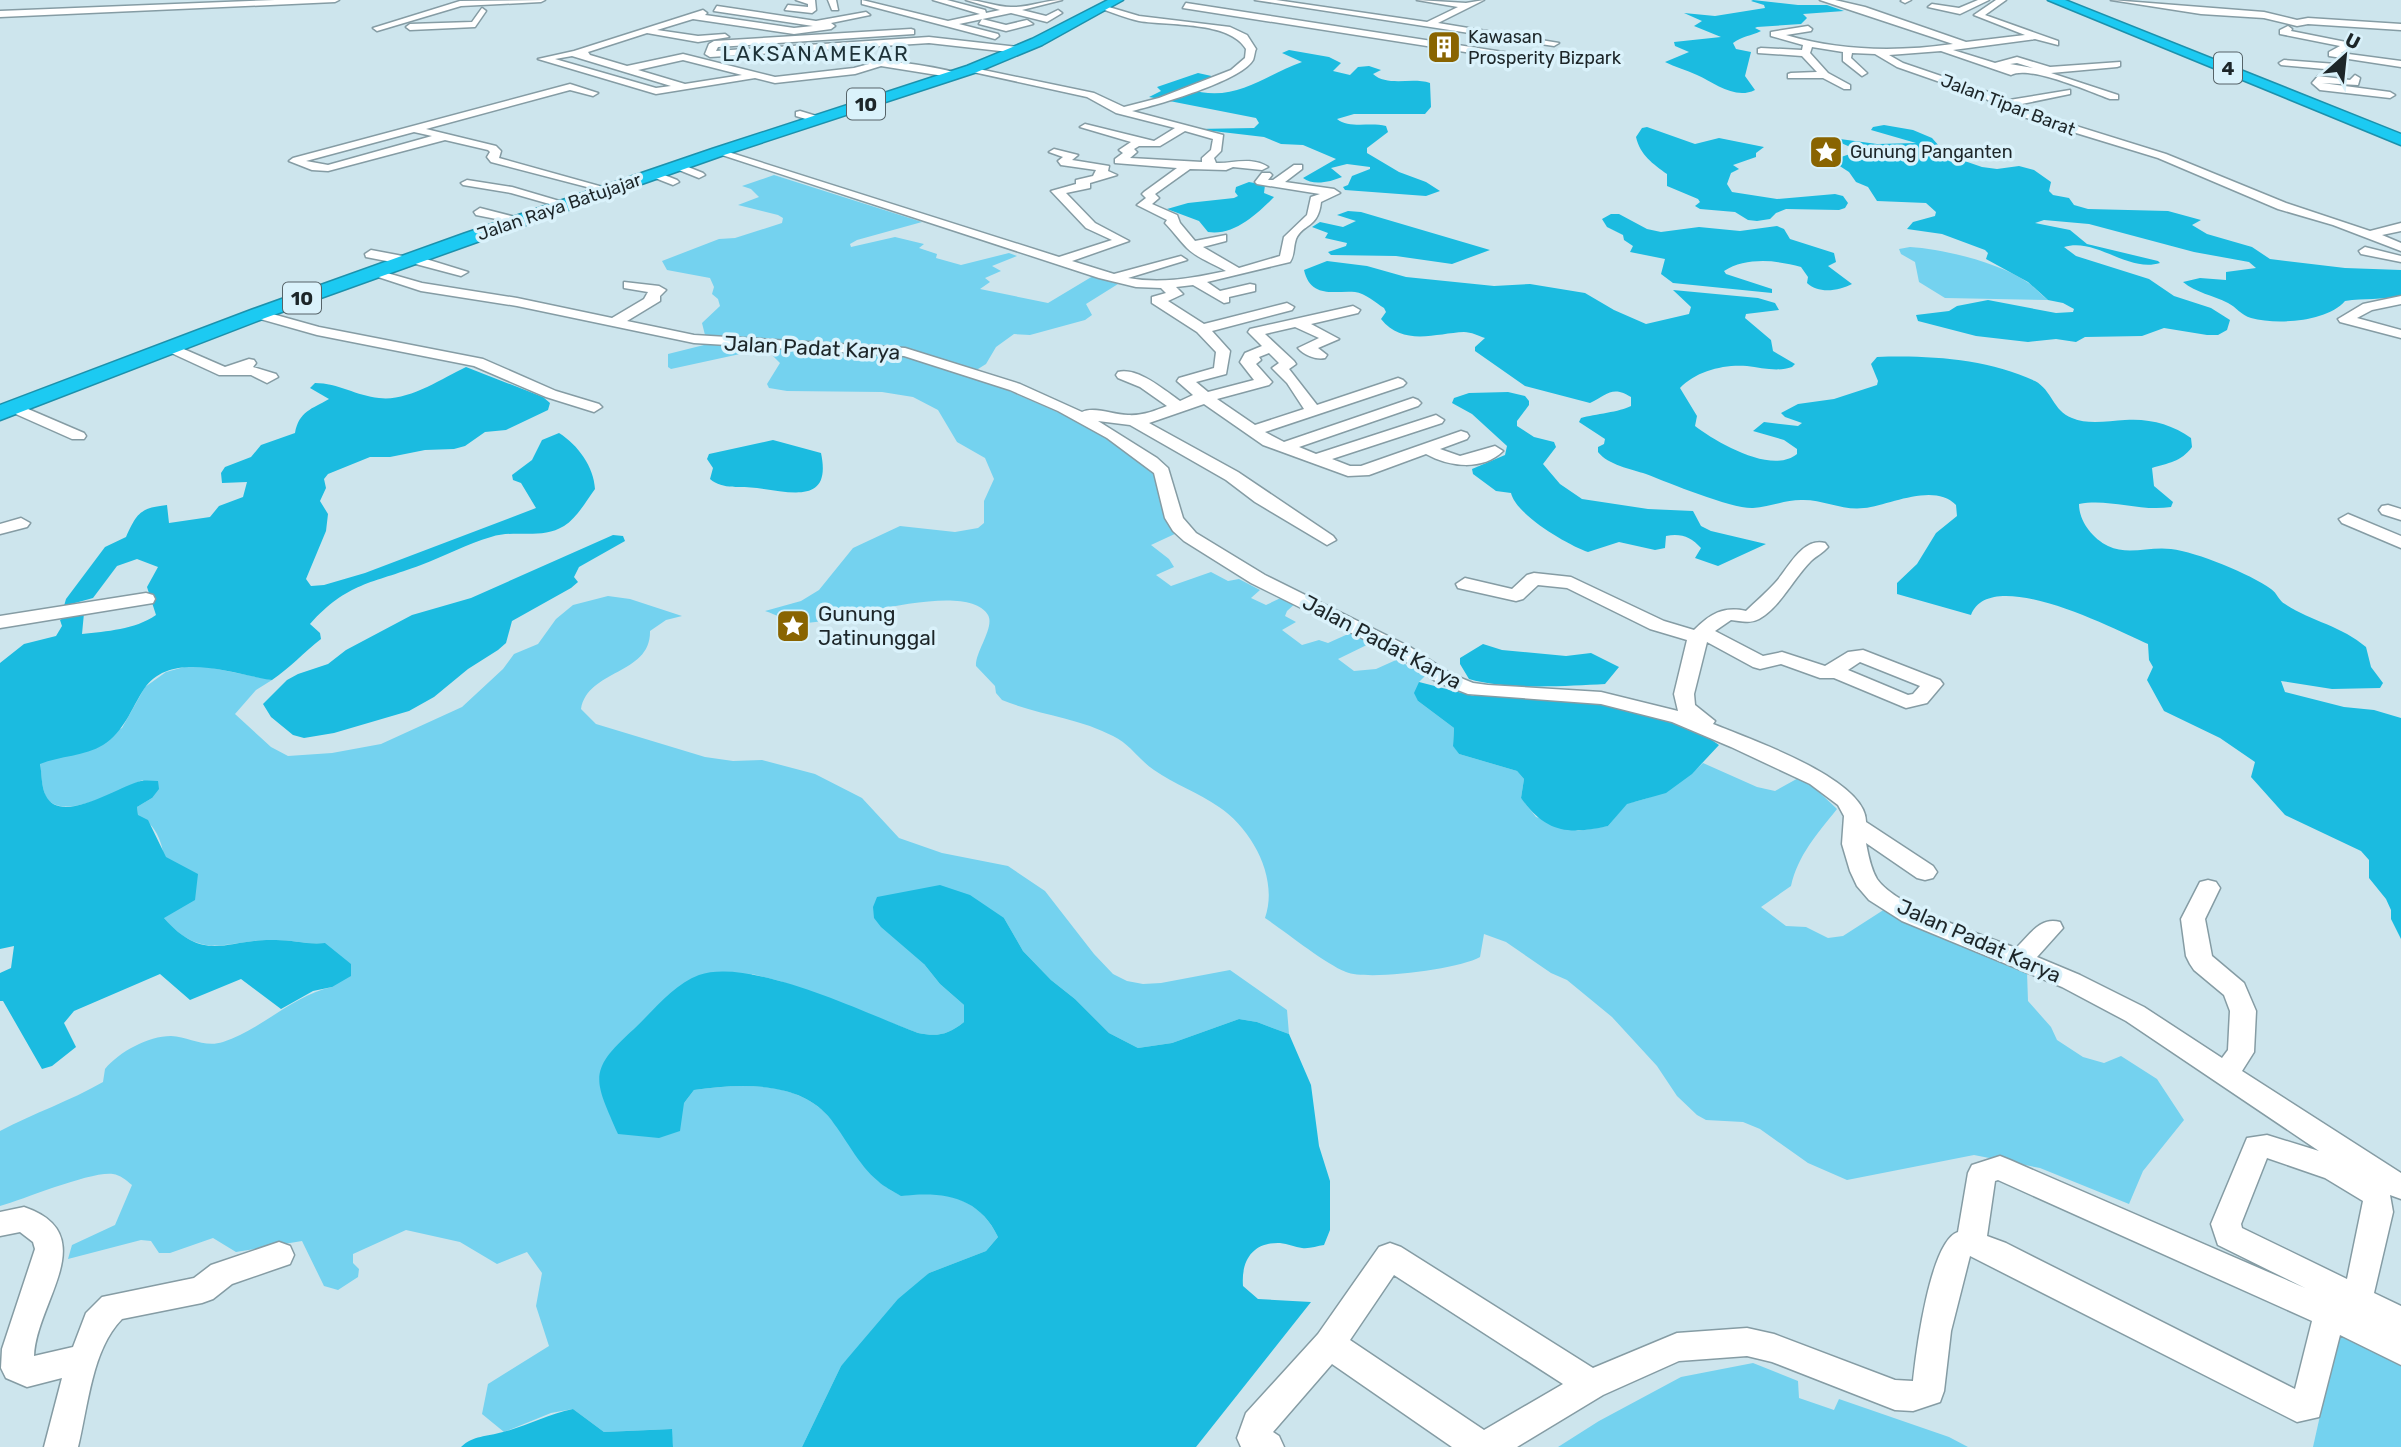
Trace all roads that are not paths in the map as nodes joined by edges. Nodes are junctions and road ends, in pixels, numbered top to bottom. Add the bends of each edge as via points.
1 (335, 0) edge
2 (541, 0) edge
3 (552, 0) edge
4 (800, 0) edge
5 (937, 0) edge
6 (970, 0) edge
7 (1007, 0) edge
8 (1057, 0) edge
9 (1202, 0) edge
10 (1259, 0) edge
11 (1421, 0) edge
12 (1480, 0) edge
13 (1636, 0) edge
14 (1647, 0) edge
15 (1824, 0) edge
16 (1946, 0) edge
17 (1985, 0) edge
18 (2003, 0) edge
19 (2054, 0) edge
20 (2070, 0) edge
21 (2115, 0) edge
22 (740, 1) edge
23 (901, 1) edge
24 (459, 2) edge
25 (865, 2) dead end
26 (1111, 3) edge
27 (878, 5) junction
28 (1031, 6) junction
29 (1466, 6) junction
30 (780, 7) dead end
31 (717, 9) junction
32 (1011, 10) junction
33 (482, 11) junction
34 (2163, 11) dead end
35 (2201, 11) junction
36 (447, 13) junction
37 (428, 14) junction
38 (991, 14) junction
39 (0, 15) edge
40 (866, 15) junction
41 (692, 16) junction
42 (877, 18) dead end
43 (970, 19) junction
44 (2319, 22) junction
45 (819, 23) junction
46 (668, 24) junction
47 (946, 24) junction
48 (1428, 25) junction
49 (439, 26) junction
50 (2380, 26) junction
51 (858, 27) junction
52 (2401, 27) edge
53 (1808, 29) dead end
54 (643, 31) junction
55 (916, 31) junction
56 (2358, 32) dead end
57 (1829, 36) dead end
58 (2040, 37) junction
59 (954, 39) dead end
60 (781, 40) junction
61 (1795, 40) junction
62 (1036, 43) junction
63 (1554, 43) dead end
64 (620, 44) junction
65 (1965, 45) junction
66 (1836, 47) junction
67 (797, 48) junction
68 (1807, 48) junction
69 (1848, 48) junction
70 (1871, 49) junction
71 (1943, 49) junction
72 (697, 50) dead end
73 (1018, 50) junction
74 (1977, 50) junction
75 (1761, 51) dead end
76 (654, 53) junction
77 (633, 55) dead end
78 (2334, 55) junction
79 (2386, 55) dead end
80 (601, 57) dead end
81 (2294, 57) dead end
82 (1000, 59) junction
83 (1529, 59) dead end
84 (2373, 60) junction
85 (885, 62) junction
86 (709, 63) junction
87 (2284, 63) dead end
88 (2117, 64) dead end
89 (2401, 64) edge
90 (1892, 67) dead end
91 (1947, 67) dead end
92 (627, 69) junction
93 (680, 70) dead end
94 (1916, 70) junction
95 (735, 71) junction
96 (2044, 71) junction
97 (962, 73) junction
98 (1861, 73) dead end
99 (2370, 73) dead end
100 (603, 74) junction
101 (692, 74) dead end
102 (1825, 75) junction
103 (752, 76) junction
104 (1791, 76) dead end
105 (2305, 77) dead end
106 (2355, 78) dead end
107 (2318, 79) junction
108 (715, 82) junction
109 (683, 86) junction
110 (1847, 87) dead end
111 (2066, 92) junction
112 (2113, 97) dead end
113 (2346, 98) dead end
114 (2038, 99) junction
115 (2089, 99) dead end
116 (2393, 100) edge
117 (2001, 104) junction
118 (545, 106) dead end
119 (2062, 106) dead end
120 (486, 110) junction
121 (1122, 110) junction
122 (800, 114) dead end
123 (509, 116) dead end
124 (819, 120) junction
125 (1085, 127) dead end
126 (1184, 127) junction
127 (413, 129) junction
128 (2401, 133) edge
129 (1135, 136) junction
130 (442, 137) junction
131 (2401, 140) edge
132 (718, 152) junction
133 (1054, 152) dead end
134 (1188, 165) junction
135 (1207, 165) junction
136 (678, 166) junction
137 (1298, 167) dead end
138 (654, 174) junction
139 (699, 176) dead end
140 (1269, 177) junction
141 (673, 182) dead end
142 (467, 183) dead end
143 (606, 191) junction
144 (567, 205) junction
145 (480, 212) dead end
146 (521, 220) junction
147 (2401, 226) edge
148 (2368, 235) junction
149 (1222, 238) dead end
150 (1192, 246) junction
151 (2401, 247) edge
152 (2365, 251) dead end
153 (2401, 259) edge
154 (410, 260) junction
155 (1181, 260) dead end
156 (1059, 261) junction
157 (372, 263) junction
158 (1235, 271) junction
159 (461, 272) dead end
160 (1114, 278) junction
161 (1193, 279) junction
162 (1163, 284) junction
163 (629, 285) dead end
164 (1250, 288) dead end
165 (2401, 300) edge
166 (1353, 310) dead end
167 (258, 314) junction
168 (1248, 318) junction
169 (1316, 318) junction
170 (613, 323) junction
171 (1298, 323) junction
172 (1202, 329) junction
173 (1267, 329) junction
174 (2401, 334) edge
175 (1273, 347) junction
176 (172, 348) junction
177 (1320, 355) dead end
178 (249, 363) dead end
179 (234, 370) junction
180 (1123, 375) dead end
181 (267, 379) dead end
182 (1398, 383) dead end
183 (1270, 391) dead end
184 (1197, 402) junction
185 (1413, 403) dead end
186 (1338, 404) dead end
187 (594, 407) dead end
188 (1063, 408) junction
189 (7, 410) edge
190 (1313, 411) junction
191 (1436, 420) dead end
192 (1135, 421) junction
193 (1251, 430) junction
194 (78, 436) dead end
195 (1461, 436) dead end
196 (1282, 448) junction
197 (1427, 448) junction
198 (1495, 451) dead end
199 (1317, 459) junction
200 (2348, 519) dead end
201 (21, 523) dead end
202 (0, 529) edge
203 (1327, 540) dead end
204 (2401, 543) edge
205 (1819, 547) dead end
206 (1465, 584) dead end
207 (146, 599) dead end
208 (0, 622) edge
209 (1700, 635) junction
210 (1834, 671) dead end
211 (1740, 742) junction
212 (1855, 825) junction
213 (1925, 872) dead end
214 (2208, 888) dead end
215 (2051, 928) dead end
216 (2019, 960) junction
217 (2225, 1074) junction
218 (2401, 1187) edge
219 (0, 1224) edge
220 (1971, 1243) junction
221 (279, 1255) dead end
222 (2358, 1297) junction
223 (2329, 1314) junction
224 (2401, 1321) edge
225 (1329, 1344) junction
226 (2401, 1351) edge
227 (83, 1359) junction
228 (1591, 1384) junction
229 (61, 1447) edge
230 (1267, 1447) edge
231 (1480, 1447) edge
232 (1487, 1447) edge

1 - 39 street
2 - 24 street
3 - 33 street via 543,8
4 - 30 street via 812,2 812,10
5 - 38 street
6 - 32 street
7 - 28 street
8 - 28 street
9 - 83 street via 1186,6
10 - 48 street
11 - 29 street
12 - 29 street
13 - 14 street
15 - 65 street, Jalan Tipar Barat
16 - 17 street via 1932,7 1960,11
18 - 58 street via 1978,15
19 - 131 highway, 4
20 - 128 highway, 4
21 - 35 street
22 - 31 street
23 - 43 street
24 - 37 street
25 - 27 street
26 - 62 highway, Jalan Raya Batujajar / 10
26 - 121 street via 1138,18 1227,29 1248,36 1251,49 1249,59 1234,72 1163,100
27 - 40 street via 853,11
27 - 47 street
28 - 32 street
28 - 32 street via 1059,13 1048,19
29 - 48 street
31 - 41 street
31 - 45 street
32 - 38 street
33 - 36 street
33 - 49 street via 475,24
34 - 35 street via 2202,17
35 - 44 street
36 - 37 street
36 - 49 street
37 - 49 street via 376,29
38 - 43 street
38 - 43 street via 1029,24 1004,28
40 - 42 street
40 - 45 street
41 - 45 street via 791,31 831,26
41 - 46 street
43 - 47 street
44 - 50 street
44 - 78 street via 2306,29 2283,31 2348,45
46 - 54 street
46 - 54 street via 740,34 700,39
47 - 55 street
47 - 62 street
48 - 63 street
50 - 52 street
50 - 56 street via 2374,34
51 - 55 street
51 - 60 street via 781,33
51 - 67 street
53 - 61 street via 1774,33
54 - 64 street
55 - 59 street
57 - 61 street
58 - 65 street
58 - 74 street via 2056,43
60 - 67 street
60 - 67 street via 714,44 710,54
61 - 68 street
62 - 73 highway, Jalan Raya Batujajar / 10
64 - 76 street
64 - 80 street via 578,52
65 - 71 street, Jalan Tipar Barat
65 - 74 street
66 - 68 street
66 - 69 street
66 - 70 street
67 - 73 street via 929,40
67 - 82 street via 923,50
67 - 86 street
68 - 75 street
68 - 102 street
69 - 70 street
69 - 98 street via 1846,59
70 - 71 street, Jalan Tipar Barat
70 - 90 street
70 - 94 street, Jalan Tipar Barat
71 - 111 street
72 - 76 street via 676,47
73 - 82 highway, Jalan Raya Batujajar / 10
74 - 96 street
76 - 77 street
76 - 86 street
76 - 92 street
76 - 93 street
78 - 79 street
78 - 81 street
78 - 84 street
78 - 87 street via 2336,69
82 - 97 highway, Jalan Raya Batujajar / 10
84 - 89 street
84 - 99 street
85 - 95 street
85 - 97 street
85 - 103 street via 800,78
86 - 95 street
88 - 96 street
91 - 94 street
92 - 100 street
92 - 100 street via 570,53 543,59
92 - 109 street
94 - 117 street, Jalan Tipar Barat
95 - 103 street
96 - 112 street
97 - 121 street via 1090,95
97 - 124 highway, Jalan Raya Batujajar / 10
100 - 109 street via 656,91
101 - 108 street
102 - 104 street
102 - 110 street
103 - 108 street
105 - 107 street
106 - 107 street via 2356,83
107 - 116 street via 2320,87
108 - 109 street
111 - 114 street
111 - 115 street
113 - 116 street
114 - 117 street
114 - 119 street
117 - 148 street, Jalan Tipar Barat via 2042,121 2162,156 2282,206
118 - 120 street via 593,93 570,87
120 - 123 street
120 - 127 street
121 - 126 street
122 - 124 street
124 - 132 highway, Jalan Raya Batujajar / 10
125 - 129 street
126 - 129 street via 1156,144
126 - 135 street via 1219,137
127 - 130 street
127 - 130 street via 295,161 323,169
129 - 134 street via 1124,150 1132,152 1119,161
130 - 143 street via 492,148 495,160
132 - 136 highway, Jalan Raya Batujajar / 10
132 - 156 street
133 - 156 street via 1072,155 1065,163 1105,168 1098,174 1111,175 1081,182 1087,186 1057,191 1090,225 1123,241
134 - 135 street
134 - 150 street via 1142,203 1175,220 1171,223
135 - 140 street via 1244,164 1238,169
136 - 138 highway, Jalan Raya Batujajar / 10
136 - 139 street
137 - 140 street
138 - 141 street
138 - 143 highway, Jalan Raya Batujajar / 10
140 - 158 street via 1334,193 1315,200 1313,216 1290,237 1287,257
142 - 144 street
143 - 144 highway, Jalan Raya Batujajar / 10
144 - 146 highway, Jalan Raya Batujajar / 10
145 - 146 street
146 - 154 highway, Jalan Raya Batujajar / 10
147 - 148 street
148 - 151 street, Jalan Tipar Barat
149 - 150 street
150 - 158 street
152 - 153 street
154 - 157 highway, Jalan Raya Batujajar / 10
154 - 159 street
155 - 160 street
156 - 160 street
157 - 167 highway, Jalan Raya Batujajar / 10
157 - 170 street, Jalan Padat Karya via 430,289
158 - 161 street
160 - 162 street
161 - 162 street
161 - 164 street via 1221,297
162 - 172 street via 1176,294 1157,300
163 - 170 street via 659,290 650,297 655,298
165 - 174 street via 2368,307 2345,319
166 - 169 street
167 - 176 highway, Jalan Raya Batujajar / 10
167 - 187 street via 317,331 478,362
168 - 169 street via 1283,304 1299,315
168 - 172 street
168 - 173 street
169 - 171 street
170 - 188 street, Jalan Padat Karya via 725,343 905,352 1015,387
171 - 173 street
171 - 177 street via 1332,339 1306,348
172 - 184 street via 1223,351 1221,371 1184,382
173 - 175 street via 1255,333
175 - 184 street via 1250,356 1254,360 1247,362 1264,383
175 - 190 street via 1289,364 1279,368
176 - 179 street via 224,372
176 - 189 highway, Jalan Raya Batujajar / 10
178 - 179 street
179 - 181 street via 271,377
180 - 184 street
182 - 190 street
183 - 184 street
184 - 192 street
184 - 193 street
185 - 196 street
186 - 190 street
188 - 192 street
188 - 211 street, Jalan Padat Karya via 1151,461 1161,472 1174,518 1190,537 1258,579 1403,651 1444,678 1488,691 1601,698 1679,718
189 - 194 street
190 - 193 street
191 - 199 street
192 - 203 street via 1232,475
193 - 196 street
195 - 197 street
196 - 199 street
197 - 198 street via 1458,463
197 - 199 street via 1355,472
200 - 204 street
201 - 202 street
205 - 209 street via 1752,615 1729,614
206 - 209 street via 1516,595 1534,579 1565,581 1657,625
207 - 208 street
209 - 210 street via 1760,663 1782,658 1823,673
209 - 211 street via 1684,694 1685,707
211 - 212 street, Jalan Padat Karya via 1837,792 1847,800
212 - 213 street
212 - 216 street, Jalan Padat Karya via 1854,844 1862,871 1877,894 1921,919
214 - 217 street via 2193,919 2199,957 2235,990 2243,1011 2241,1052
215 - 216 street
216 - 217 street, Jalan Padat Karya via 2135,1014
217 - 218 street, Jalan Padat Karya
219 - 227 street via 24,1219 47,1235 50,1249 18,1349 17,1368 27,1372
220 - 223 street via 1982,1172 2000,1168
220 - 223 street via 2297,1407 2307,1406
220 - 228 street via 1962,1243 1956,1251 1935,1331 1928,1391 1895,1395 1747,1342 1677,1347
221 - 227 street via 222,1274 202,1290 113,1307 97,1323
222 - 222 street via 2229,1236 2226,1224 2257,1146 2287,1149 2374,1193 2378,1212
222 - 224 street
223 - 226 street
225 - 228 street via 1390,1256
225 - 230 street via 1258,1424 1254,1437
225 - 231 street
227 - 229 street
228 - 232 street

